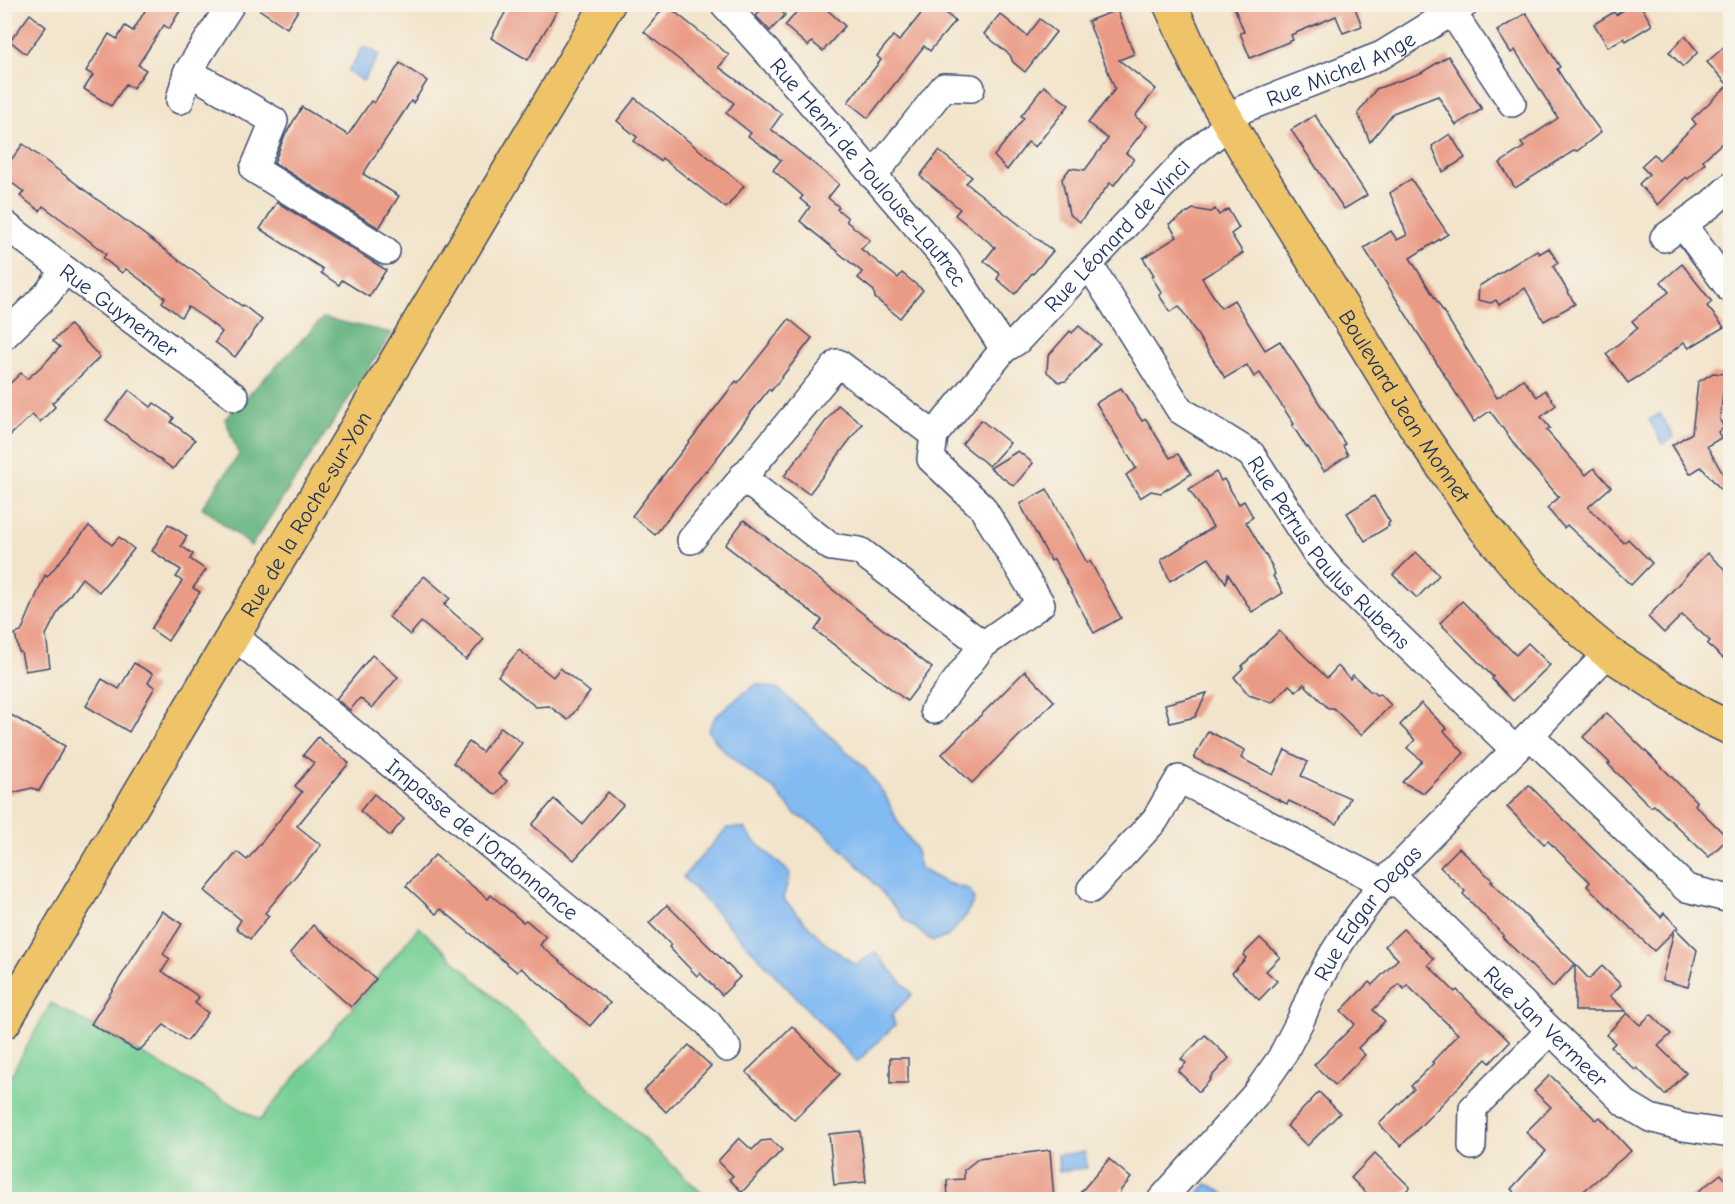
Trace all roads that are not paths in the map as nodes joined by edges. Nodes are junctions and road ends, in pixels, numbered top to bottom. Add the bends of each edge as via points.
1 (231, 4) edge
2 (608, 4) edge
3 (724, 4) edge
4 (1170, 4) edge
5 (1458, 8) edge
6 (187, 73) junction
7 (971, 88) dead end
8 (180, 100) dead end
9 (1512, 103) dead end
10 (1229, 121) junction
11 (873, 176) junction
12 (1731, 187) edge
13 (4, 224) edge
14 (386, 251) dead end
15 (1088, 267) junction
16 (65, 270) junction
17 (1731, 289) edge
18 (4, 336) edge
19 (1004, 349) junction
20 (235, 397) dead end
21 (934, 435) junction
22 (742, 477) junction
23 (691, 540) dead end
24 (234, 636) junction
25 (983, 645) junction
26 (1608, 653) junction
27 (934, 710) dead end
28 (1731, 728) edge
29 (1523, 742) junction
30 (1383, 883) junction
31 (1091, 889) dead end
32 (1731, 899) edge
33 (4, 1022) edge
34 (1550, 1031) junction
35 (727, 1048) dead end
36 (1731, 1134) edge
37 (1472, 1146) dead end
38 (1161, 1200) edge

1 - 6 street
2 - 24 main road, Rue de la Roche-sur-Yon
3 - 11 street, Rue Henri de Toulouse-Lautrec
4 - 10 main road, Boulevard Jean Monnet via 1204,80
5 - 9 street, Rue Michel Ange
5 - 10 street, Rue Michel Ange via 1382,55 1243,109
6 - 8 street
6 - 14 street via 274,121 254,169
7 - 11 street via 944,87
10 - 15 street, Rue Léonard de Vinci via 1191,154
10 - 26 main road, Boulevard Jean Monnet via 1419,432 1484,528 1532,584
11 - 19 street, Rue Henri de Toulouse-Lautrec via 946,261
12 - 17 street via 1673,231
13 - 16 street, Rue Guynemer
15 - 19 street, Rue Léonard de Vinci via 1017,341
15 - 29 street, Rue Petrus Paulus Rubens via 1180,410 1251,454 1333,573
16 - 18 street via 47,294
16 - 20 street, Rue Guynemer
19 - 21 street, Rue Léonard de Vinci
21 - 22 street via 838,363
21 - 25 street via 931,459 982,507 1041,604
22 - 23 street
22 - 25 street via 831,547 860,551
24 - 33 main road, Rue de la Roche-sur-Yon
24 - 35 street, Impasse de l'Ordonnance via 708,1023
25 - 27 street
26 - 28 main road, Boulevard Jean Monnet via 1703,715
26 - 29 street, Rue Edgar Degas
29 - 30 street, Rue Edgar Degas
29 - 32 street, Rue Petrus Paulus Rubens via 1686,888
30 - 31 street, Rue Jan Vermeer via 1179,779 1155,820
30 - 34 street, Rue Jan Vermeer via 1399,883
30 - 38 street, Rue Edgar Degas via 1333,954 1281,1059 1255,1095
34 - 36 street, Rue Jan Vermeer via 1625,1103 1650,1118
34 - 37 street via 1473,1108

